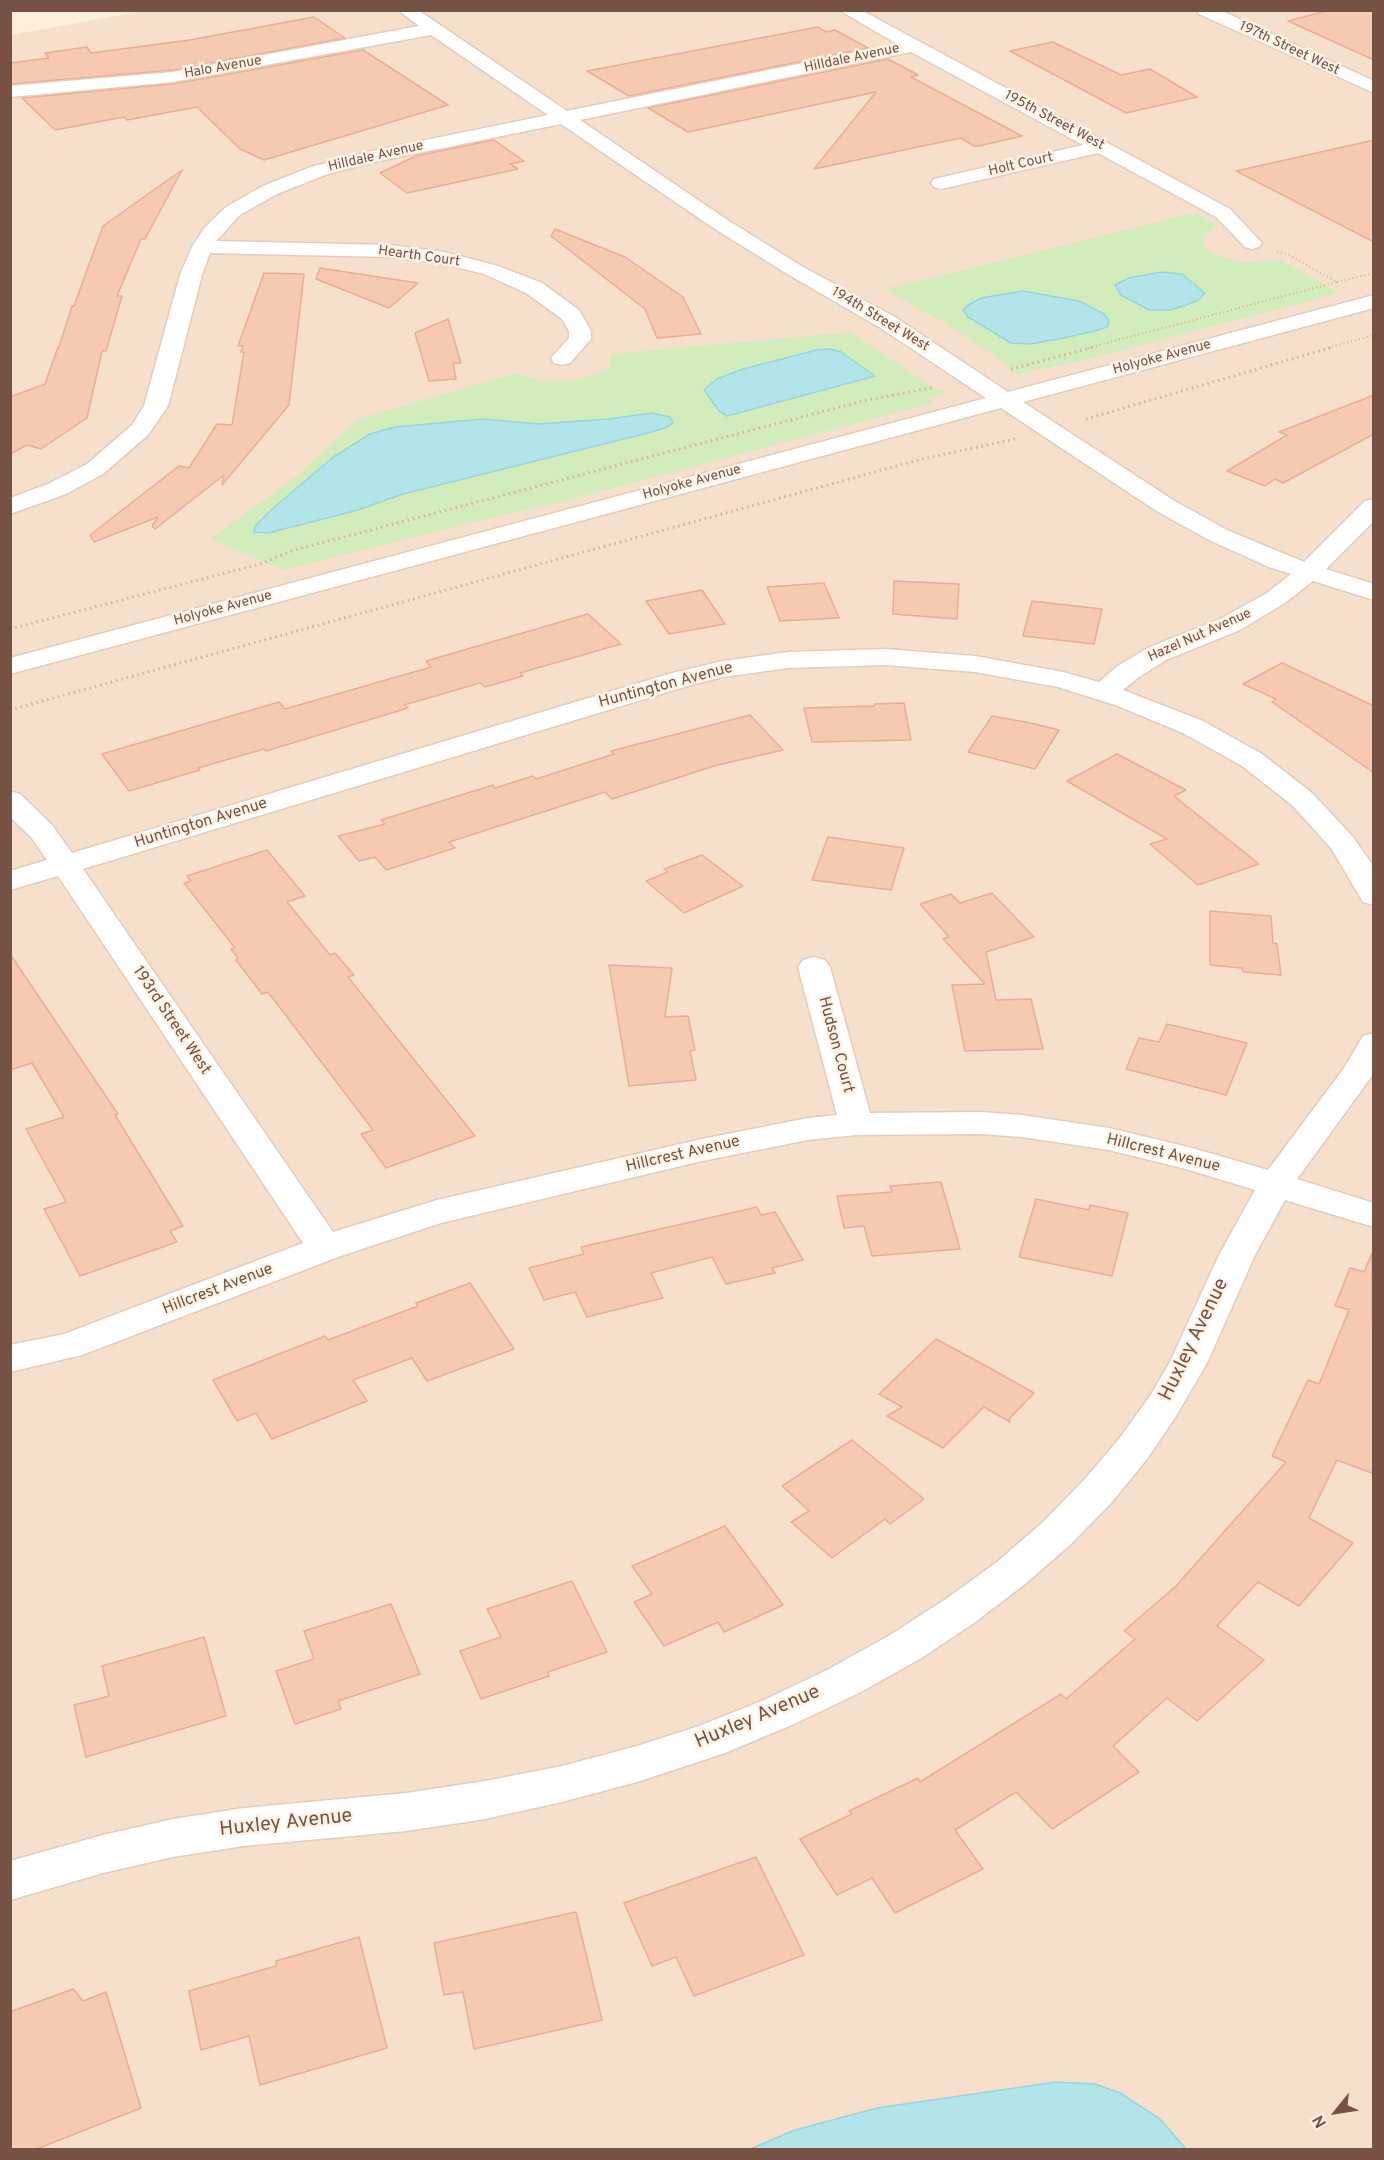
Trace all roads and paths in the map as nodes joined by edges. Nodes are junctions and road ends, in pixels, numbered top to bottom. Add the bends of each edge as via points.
1 (406, 10) edge
2 (847, 10) edge
3 (1205, 10) edge
4 (433, 29) junction
5 (913, 46) junction
6 (1374, 88) edge
7 (10, 92) edge
8 (565, 117) junction
9 (1101, 147) junction
10 (941, 183) dead end
11 (1251, 243) joint
12 (202, 247) junction
13 (1374, 273) edge
14 (1337, 282) junction
15 (1374, 301) edge
16 (1374, 335) edge
17 (562, 358) dead end
18 (1005, 371) dead end
19 (938, 387) dead end
20 (1006, 399) junction
21 (1050, 429) junction
22 (1374, 506) edge
23 (10, 507) edge
24 (1308, 573) junction
25 (1374, 592) edge
26 (10, 629) edge
27 (10, 666) edge
28 (1104, 692) junction
29 (10, 710) edge
30 (10, 800) edge
31 (64, 866) junction
32 (10, 881) edge
33 (1374, 896) edge
34 (814, 967) dead end
35 (1374, 1043) edge
36 (856, 1124) junction
37 (1275, 1185) junction
38 (1374, 1215) edge
39 (326, 1248) junction
40 (10, 1359) edge
41 (10, 1881) edge
42 (1374, 2141) edge
43 (1373, 2150) edge

1 - 4 street, 194th Street West
2 - 5 street, 195th Street West
3 - 6 street, 197th Street West
4 - 7 street, Halo Avenue via 173,77
4 - 8 street, 194th Street West
5 - 8 street, Hilldale Avenue
5 - 9 street, 195th Street West
8 - 12 street, Hilldale Avenue via 367,158 299,177 233,212 212,231
8 - 20 street, 194th Street West via 714,220 887,322
9 - 10 street, Holt Court
9 - 11 street, 195th Street West via 1222,213
11 - 14 path via 1291,256
12 - 17 street, Hearth Court via 390,251 444,258 491,270 534,288 571,315 580,339
12 - 23 street, Hilldale Avenue via 190,275 156,406 140,430 95,469
13 - 14 path
14 - 18 path
15 - 20 street, Holyoke Avenue
16 - 21 path
19 - 26 path via 863,401 304,547 260,564
20 - 21 street, 194th Street West
20 - 27 street, Holyoke Avenue
21 - 24 street, 194th Street West via 1189,520
21 - 29 path via 922,459
22 - 24 street, Hazel Nut Avenue
24 - 25 street, 194th Street West
24 - 28 street, Hazel Nut Avenue via 1245,617 1176,644 1143,662
28 - 31 street, Huntington Avenue via 1019,671 930,659 833,657 745,666 661,684
28 - 33 street, Huntington Avenue via 1193,727 1268,772 1302,799 1331,830 1353,857
30 - 31 street, 193rd Street West via 42,831
31 - 32 street, Huntington Avenue
31 - 39 street, 193rd Street West
34 - 36 street, Hudson Court
35 - 37 street via 1348,1088
36 - 37 street, Hillcrest Avenue via 980,1123 1070,1132 1154,1148
36 - 39 street, Hillcrest Avenue via 758,1138 490,1199
37 - 38 street, Hillcrest Avenue
37 - 41 street, Huxley Avenue via 1173,1389 1133,1449 1098,1491 1057,1533 969,1605 844,1681 710,1740 562,1784 406,1812 244,1827 173,1838
39 - 40 street, Hillcrest Avenue via 69,1346
42 - 43 path

